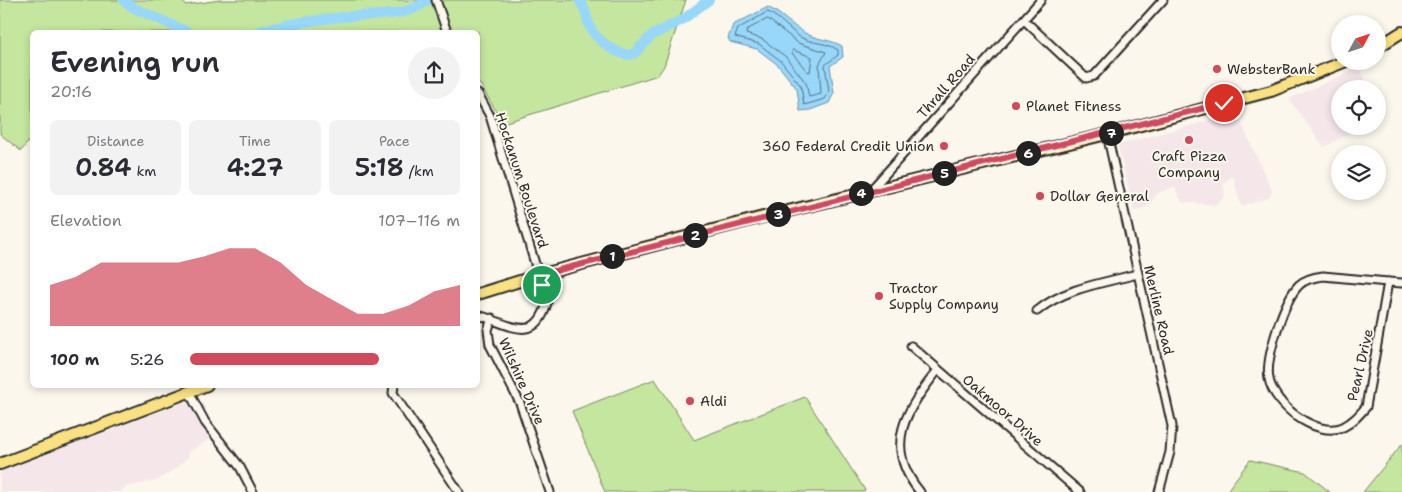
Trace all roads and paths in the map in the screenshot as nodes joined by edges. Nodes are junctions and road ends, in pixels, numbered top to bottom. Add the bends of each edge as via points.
1 (436, 0) edge
2 (1041, 0) edge
3 (1163, 0) edge
4 (1024, 20) junction
5 (446, 30) edge
6 (1402, 32) edge
7 (1386, 42) edge
8 (1331, 67) edge
9 (480, 98) edge
10 (1107, 134) junction
11 (871, 190) junction
12 (1137, 274) junction
13 (539, 275) junction
14 (1388, 282) junction
15 (1402, 283) edge
16 (480, 293) edge
17 (1037, 311) dead end
18 (480, 315) edge
19 (492, 318) junction
20 (911, 346) dead end
21 (938, 370) junction
22 (199, 388) edge
23 (394, 388) edge
24 (189, 392) junction
25 (0, 464) edge
26 (253, 492) edge
27 (459, 492) edge
28 (550, 492) edge
29 (920, 492) edge
30 (1080, 492) edge
31 (1159, 492) edge

1 - 5 street
2 - 4 street, Thrall Road
3 - 4 street via 1094,76 1086,78
4 - 11 street, Thrall Road
6 - 7 main road
8 - 10 main road via 1275,90
9 - 13 street, Hockanum Boulevard via 490,116
10 - 11 main road
10 - 12 street, Merline Road
11 - 13 main road
12 - 17 street via 1067,292
12 - 31 street, Merline Road via 1172,426 1170,452
13 - 16 main road
13 - 19 street, Wilshire Drive via 547,303 544,315 534,325 510,328
14 - 14 street, Pearl Drive via 1323,276 1300,284 1293,292 1271,354 1269,380 1280,401 1312,426 1341,428 1366,407
14 - 15 street, Pearl Drive
18 - 19 street
19 - 28 street, Wilshire Drive via 488,330 490,345 520,403
20 - 21 street, Oakmoor Drive
21 - 29 street via 912,405 902,428 900,446 903,463 911,482
21 - 30 street, Oakmoor Drive
22 - 24 main road
23 - 27 street via 393,393
24 - 25 main road
24 - 26 street via 205,422 240,467

